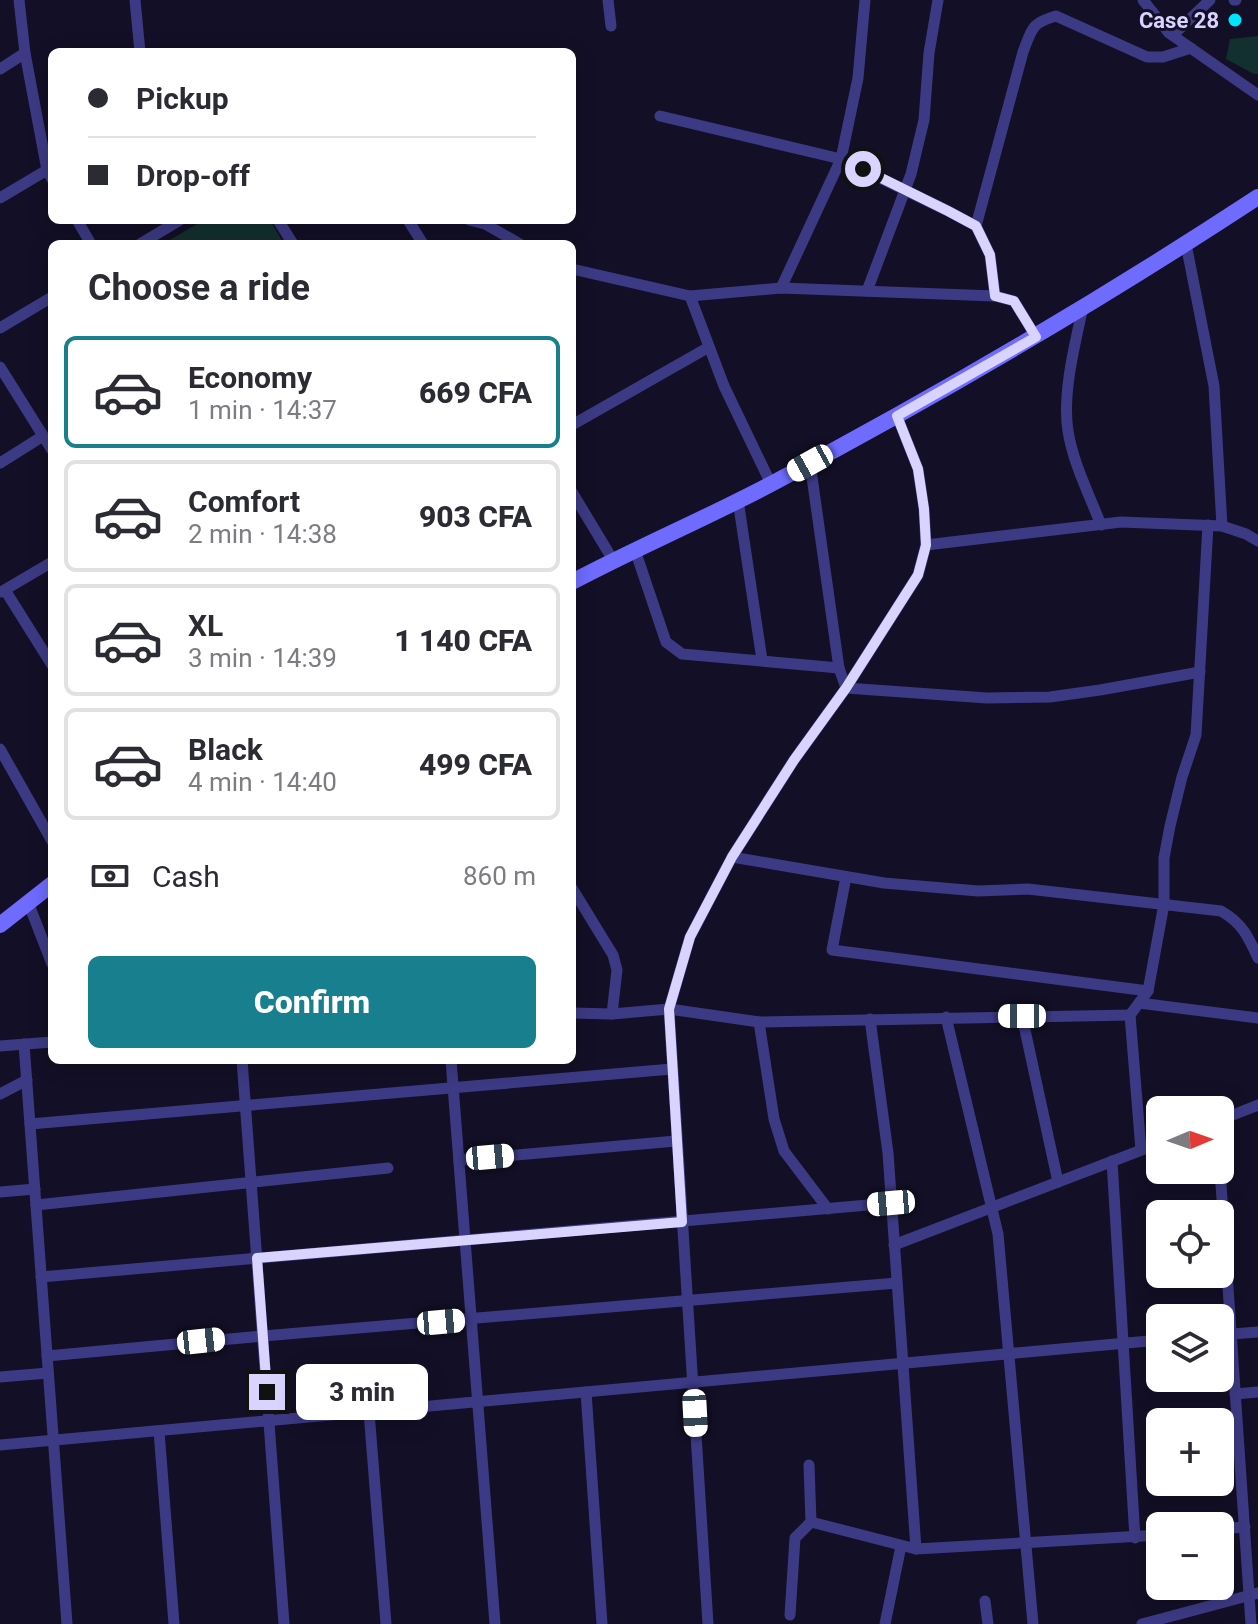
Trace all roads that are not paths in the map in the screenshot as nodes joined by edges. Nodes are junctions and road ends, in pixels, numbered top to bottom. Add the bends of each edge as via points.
1 (19, 0) edge
2 (135, 0) edge
3 (608, 0) edge
4 (865, 0) edge
5 (938, 0) edge
6 (1143, 0) edge
7 (1210, 0) edge
8 (611, 26) dead end
9 (1173, 35) junction
10 (140, 48) edge
11 (1191, 48) junction
12 (25, 53) junction
13 (0, 69) edge
14 (1258, 95) edge
15 (660, 116) dead end
16 (841, 159) junction
17 (48, 162) edge
18 (48, 173) edge
19 (906, 190) junction
20 (1258, 197) edge
21 (0, 198) edge
22 (173, 224) edge
23 (485, 224) edge
24 (976, 226) junction
25 (147, 240) edge
26 (513, 240) edge
27 (1186, 244) junction
28 (576, 270) edge
29 (781, 288) junction
30 (867, 291) junction
31 (690, 296) junction
32 (995, 296) junction
33 (48, 299) edge
34 (1083, 307) junction
35 (0, 328) edge
36 (1036, 337) junction
37 (709, 347) junction
38 (0, 367) edge
39 (897, 416) junction
40 (576, 423) edge
41 (43, 436) junction
42 (48, 444) edge
43 (0, 463) edge
44 (810, 463) junction
45 (771, 484) junction
46 (576, 499) edge
47 (738, 500) junction
48 (1101, 525) junction
49 (1208, 525) junction
50 (1222, 526) junction
51 (1258, 541) edge
52 (926, 545) junction
53 (635, 550) junction
54 (613, 560) junction
55 (48, 564) edge
56 (576, 580) edge
57 (2, 591) edge
58 (48, 659) edge
59 (762, 660) junction
60 (839, 668) junction
61 (1200, 672) junction
62 (846, 688) junction
63 (0, 749) edge
64 (48, 834) edge
65 (732, 857) junction
66 (846, 877) junction
67 (48, 887) edge
68 (576, 895) edge
69 (28, 902) junction
70 (1164, 904) junction
71 (0, 925) edge
72 (48, 954) edge
73 (1258, 958) edge
74 (1148, 991) junction
75 (1139, 1003) junction
76 (669, 1009) junction
77 (576, 1013) edge
78 (612, 1014) junction
79 (1130, 1015) junction
80 (1022, 1016) junction
81 (946, 1017) junction
82 (1258, 1018) edge
83 (870, 1019) junction
84 (759, 1022) junction
85 (48, 1042) edge
86 (24, 1044) junction
87 (0, 1046) edge
88 (242, 1064) edge
89 (451, 1064) edge
90 (672, 1069) junction
91 (27, 1080) junction
92 (453, 1088) junction
93 (0, 1094) edge
94 (1258, 1105) edge
95 (245, 1106) junction
96 (1234, 1114) edge
97 (30, 1124) junction
98 (676, 1141) junction
99 (1146, 1148) edge
100 (1141, 1150) junction
101 (459, 1160) junction
102 (1112, 1161) junction
103 (388, 1168) dead end
104 (1058, 1182) junction
105 (251, 1183) junction
106 (1221, 1184) edge
107 (35, 1189) junction
108 (0, 1192) edge
109 (891, 1203) junction
110 (36, 1205) junction
111 (992, 1207) junction
112 (828, 1209) junction
113 (682, 1222) junction
114 (465, 1240) junction
115 (894, 1245) junction
116 (257, 1258) junction
117 (41, 1277) junction
118 (897, 1283) junction
119 (688, 1301) junction
120 (1225, 1304) edge
121 (471, 1319) junction
122 (1258, 1332) edge
123 (1234, 1334) edge
124 (263, 1336) junction
125 (1146, 1341) edge
126 (1122, 1344) junction
127 (1010, 1354) junction
128 (47, 1356) junction
129 (903, 1364) junction
130 (48, 1373) junction
131 (0, 1377) edge
132 (693, 1383) junction
133 (1234, 1387) edge
134 (586, 1392) junction
135 (1258, 1392) edge
136 (1235, 1394) junction
137 (477, 1402) junction
138 (369, 1412) junction
139 (269, 1421) junction
140 (159, 1431) junction
141 (53, 1440) junction
142 (0, 1445) edge
143 (809, 1465) dead end
144 (811, 1522) junction
145 (1245, 1527) junction
146 (1234, 1528) edge
147 (1146, 1537) edge
148 (1135, 1538) junction
149 (1026, 1544) junction
150 (901, 1546) junction
151 (916, 1549) junction
152 (1254, 1594) edge
153 (985, 1601) dead end
154 (790, 1615) dead end
155 (67, 1624) edge
156 (174, 1624) edge
157 (284, 1624) edge
158 (386, 1624) edge
159 (495, 1624) edge
160 (602, 1624) edge
161 (708, 1624) edge
162 (885, 1624) edge
163 (988, 1624) edge
164 (1033, 1624) edge
165 (1142, 1624) edge
166 (1251, 1624) edge

1 - 12 street
2 - 10 street
3 - 8 street
4 - 16 street via 858,78
5 - 19 street via 924,120
6 - 9 street
7 - 9 street
9 - 11 street
11 - 14 street
11 - 24 street via 1147,57 1056,16 1039,21 1023,52
12 - 13 street
12 - 17 street
15 - 16 street
16 - 19 street
16 - 29 street
18 - 21 street
19 - 24 street
19 - 30 street
20 - 27 main road
22 - 25 street
23 - 26 street
24 - 32 street via 990,255
27 - 34 main road
27 - 50 street via 1214,386
28 - 31 street
29 - 30 street
29 - 31 street
30 - 32 street
31 - 37 street
32 - 36 street via 1014,301
33 - 35 street
34 - 36 main road
34 - 48 street via 1069,378 1068,428
36 - 39 main road
37 - 40 street
37 - 45 street
38 - 41 street
39 - 44 main road
39 - 52 street via 918,469
41 - 42 street
41 - 43 street
44 - 45 main road
44 - 60 street
45 - 47 main road
46 - 54 street
47 - 53 main road
47 - 59 street
48 - 49 street
48 - 52 street
49 - 50 street
49 - 61 street
50 - 51 street
52 - 62 street via 918,575
53 - 54 main road
53 - 59 street via 666,642 682,654
54 - 56 main road
55 - 57 street
57 - 58 street
59 - 60 street
60 - 62 street
61 - 62 street via 1050,697
61 - 70 street via 1196,735 1166,848
62 - 65 street
63 - 64 street
65 - 66 street
65 - 76 street via 690,937
66 - 70 street
66 - 74 street via 832,950
67 - 69 main road
68 - 78 street via 613,955 617,970
69 - 71 main road
69 - 72 street
70 - 73 street via 1232,917 1247,933
70 - 74 street
74 - 75 street
75 - 79 street
75 - 82 street
76 - 78 street
76 - 84 street
76 - 90 street
77 - 78 street
79 - 80 street
79 - 100 street
80 - 81 street
80 - 104 street
81 - 83 street
81 - 111 street
83 - 84 street
83 - 109 street
84 - 112 street via 784,1151
85 - 86 street
86 - 87 street
86 - 91 street
88 - 95 street
89 - 92 street
90 - 92 street
90 - 98 street
91 - 93 street
91 - 97 street
92 - 95 street
92 - 101 street
94 - 96 street
95 - 97 street
95 - 105 street
97 - 107 street
98 - 101 street
98 - 113 street
99 - 100 street
100 - 102 street
101 - 114 street
102 - 104 street
102 - 126 street
103 - 105 street
104 - 111 street
105 - 110 street
105 - 116 street
106 - 120 street
107 - 108 street
107 - 110 street
109 - 112 street
109 - 115 street
110 - 117 street
111 - 115 street
111 - 127 street
112 - 113 street
113 - 114 street
113 - 119 street
114 - 116 street
114 - 121 street
115 - 118 street
116 - 117 street
116 - 124 street
117 - 128 street
118 - 119 street
118 - 129 street
119 - 121 street
119 - 132 street
121 - 124 street
121 - 137 street
122 - 123 street
124 - 128 street
124 - 139 street
125 - 126 street
126 - 127 street
126 - 148 street
127 - 129 street
127 - 149 street
128 - 130 street
129 - 132 street
129 - 151 street
130 - 131 street
130 - 141 street
132 - 134 street
132 - 161 street
133 - 136 street
134 - 137 street
134 - 160 street
135 - 136 street
136 - 145 street
137 - 138 street
137 - 159 street
138 - 139 street
138 - 158 street
139 - 140 street
139 - 157 street
140 - 141 street
140 - 156 street
141 - 142 street
141 - 155 street
143 - 144 street
144 - 150 street
144 - 154 street via 795,1538
145 - 146 street
145 - 152 street
147 - 148 street
148 - 149 street
149 - 151 street
149 - 164 street
150 - 151 street
150 - 162 street
152 - 165 street
152 - 166 street
153 - 163 street

